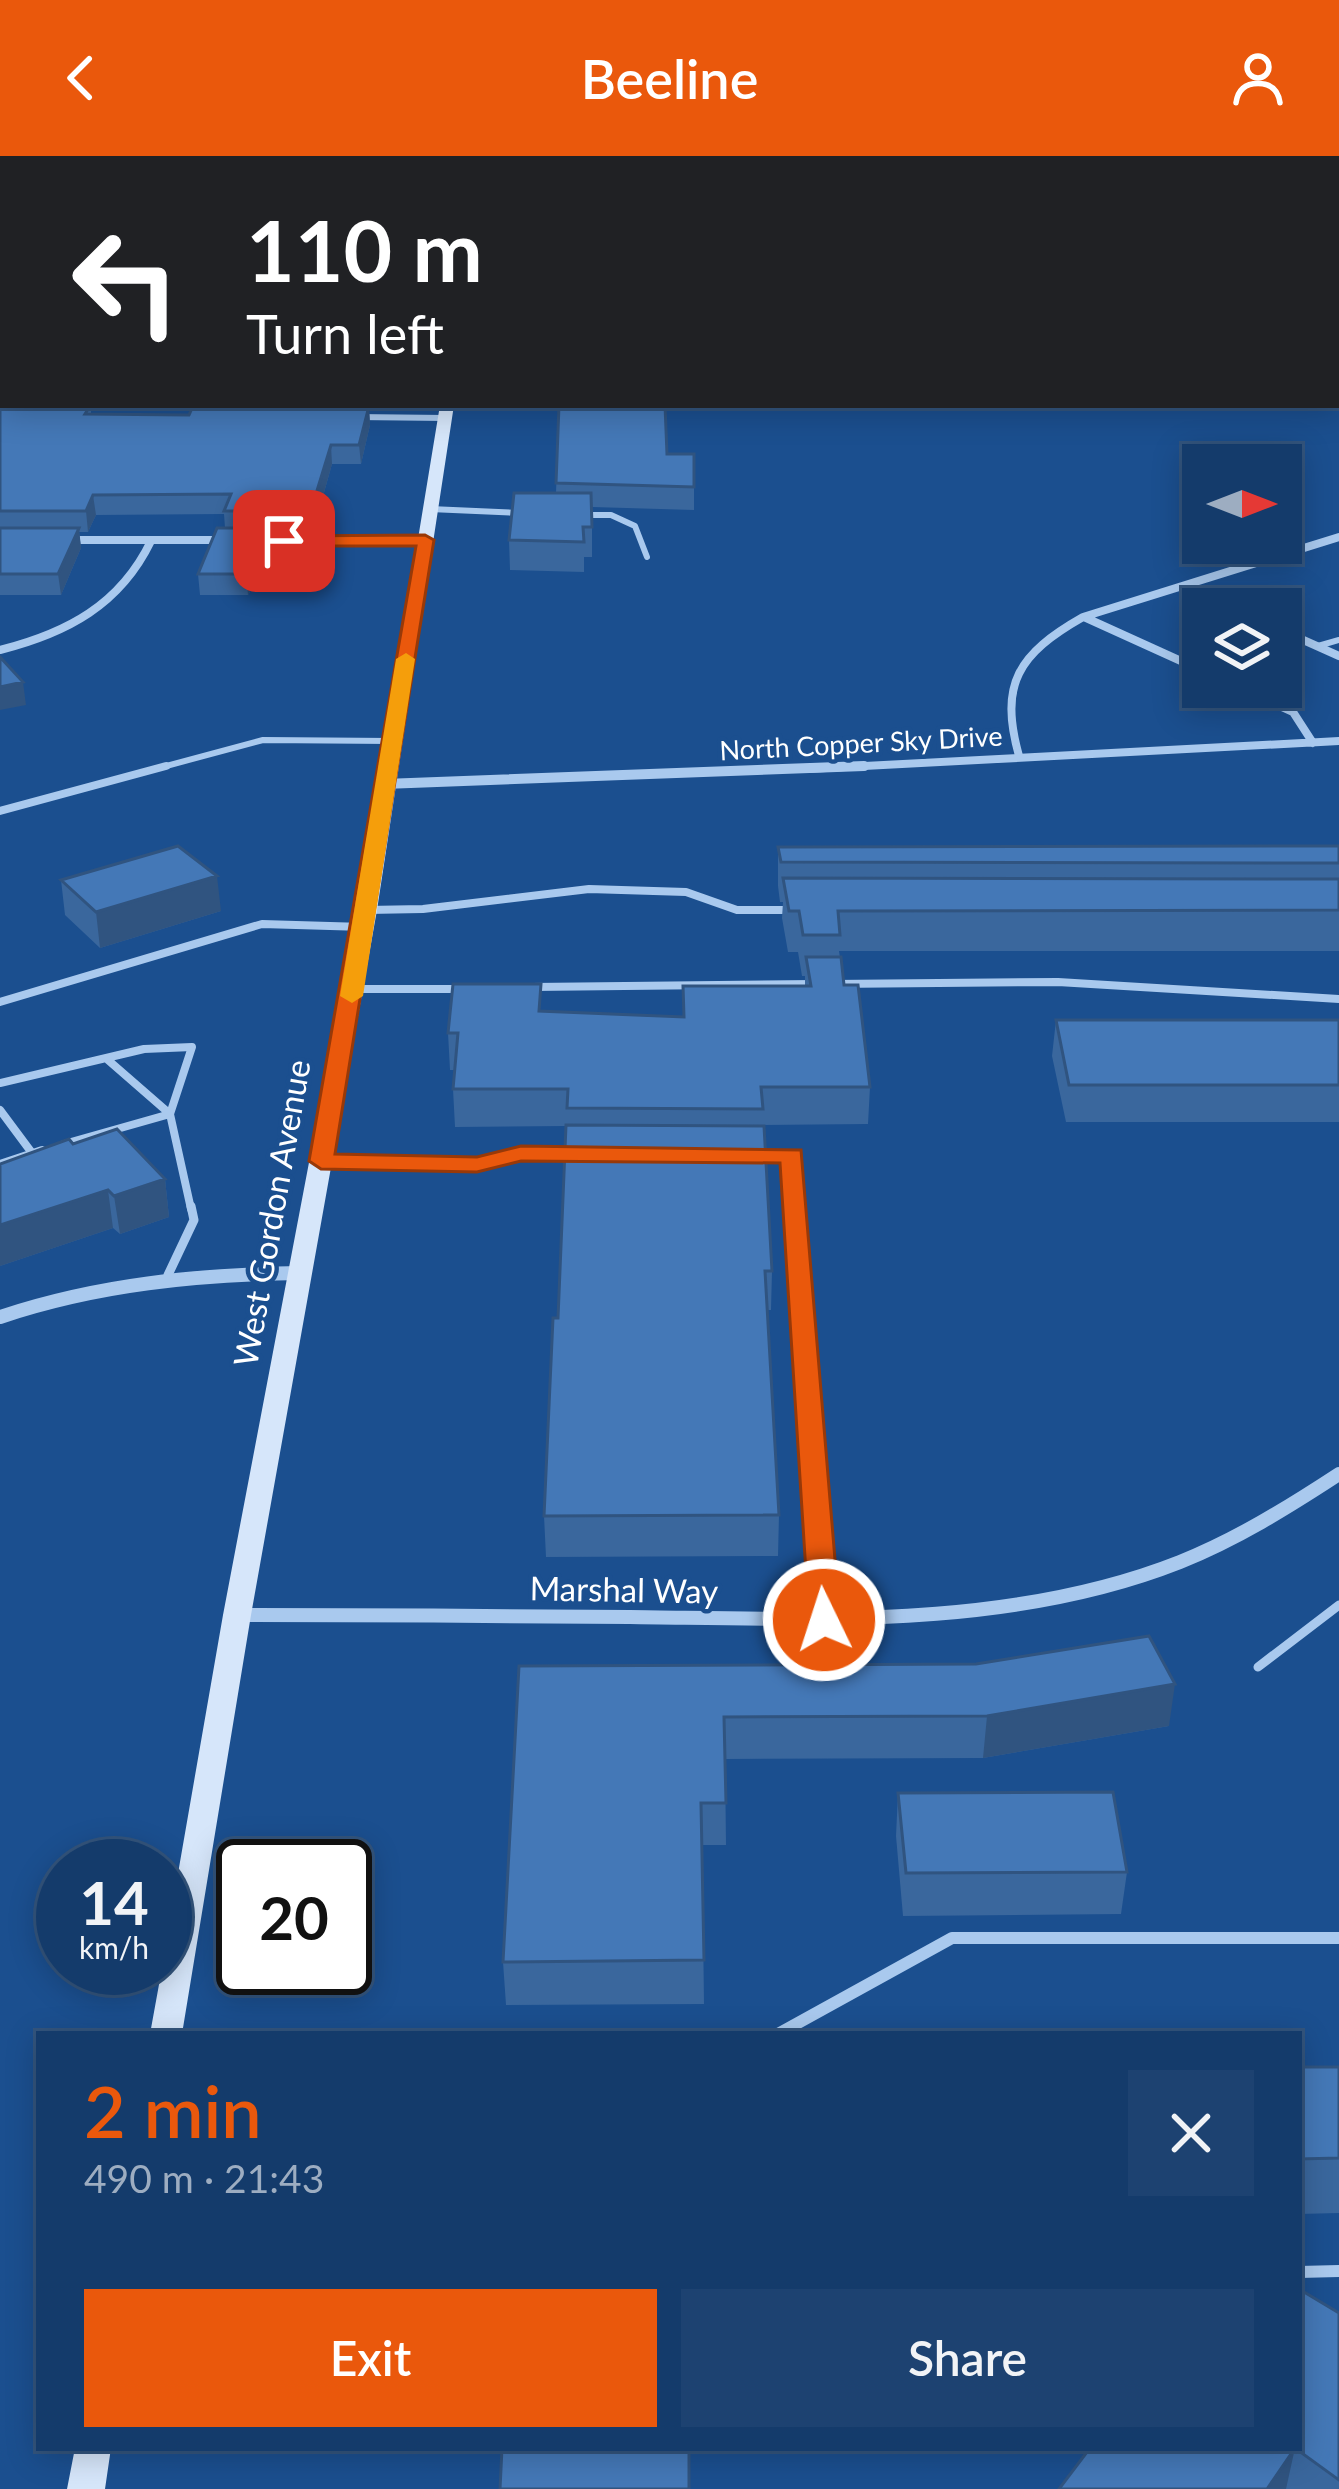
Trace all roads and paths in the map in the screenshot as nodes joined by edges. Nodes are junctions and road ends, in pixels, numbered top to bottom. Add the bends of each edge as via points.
1 (446, 411) edge
2 (353, 417) edge
3 (430, 509) junction
4 (525, 514) edge
5 (568, 514) edge
6 (1339, 537) edge
7 (0, 540) edge
8 (425, 540) junction
9 (151, 541) junction
10 (647, 557) dead end
11 (1182, 586) junction
12 (1187, 588) edge
13 (1083, 617) junction
14 (1302, 639) edge
15 (1339, 640) edge
16 (1318, 646) junction
17 (0, 650) edge
18 (1339, 656) edge
19 (1182, 662) edge
20 (1284, 708) edge
21 (392, 741) junction
22 (1339, 741) edge
23 (1313, 743) junction
24 (1019, 756) junction
25 (384, 784) junction
26 (0, 811) edge
27 (807, 910) edge
28 (365, 919) junction
29 (482, 988) edge
30 (529, 988) edge
31 (353, 989) junction
32 (1339, 999) edge
33 (0, 1002) edge
34 (108, 1060) junction
35 (0, 1083) edge
36 (0, 1110) edge
37 (170, 1114) junction
38 (32, 1153) junction
39 (589, 1154) edge
40 (747, 1155) edge
41 (321, 1161) junction
42 (0, 1164) edge
43 (302, 1273) junction
44 (168, 1275) junction
45 (0, 1317) edge
46 (1339, 1474) edge
47 (1339, 1605) edge
48 (237, 1615) junction
49 (824, 1620) junction
50 (1258, 1667) dead end
51 (1339, 1938) edge
52 (167, 2031) edge
53 (783, 2031) edge
54 (1339, 2271) edge
55 (1302, 2272) edge
56 (92, 2451) edge
57 (86, 2489) edge

1 - 2 street
1 - 3 main road, West Gordon Avenue
3 - 4 lane
3 - 8 main road, West Gordon Avenue
5 - 10 lane via 611,515 634,526
6 - 11 street
7 - 9 street
8 - 9 street
8 - 21 main road, West Gordon Avenue
9 - 17 street via 134,578 92,616
11 - 12 street
11 - 13 street
13 - 19 street
13 - 24 street via 1046,636 1026,659 1006,715
14 - 16 street
15 - 16 lane
16 - 18 street
20 - 23 street
21 - 25 main road, West Gordon Avenue
21 - 26 lane via 263,740
22 - 23 street, North Copper Sky Drive
23 - 24 street, North Copper Sky Drive
24 - 25 street, North Copper Sky Drive
25 - 28 main road, West Gordon Avenue
27 - 28 lane via 737,910 686,892 590,889
28 - 31 main road, West Gordon Avenue
28 - 33 lane via 262,924
29 - 31 lane
30 - 32 lane via 1058,982
31 - 41 main road, West Gordon Avenue
34 - 35 lane
34 - 37 lane
34 - 37 lane via 157,1043 192,1047
36 - 38 lane
37 - 38 lane
37 - 44 lane via 194,1220
38 - 42 lane
39 - 41 lane via 521,1154 477,1164
40 - 49 lane via 792,1155
41 - 43 main road, West Gordon Avenue
43 - 44 street
43 - 48 main road, West Gordon Avenue
44 - 45 street via 64,1293
46 - 49 street, Marshal Way via 1297,1507 1144,1579 957,1615
47 - 50 lane
48 - 49 street, Marshal Way
48 - 52 main road, West Gordon Avenue
51 - 53 lane via 952,1938
54 - 55 lane
56 - 57 main road

